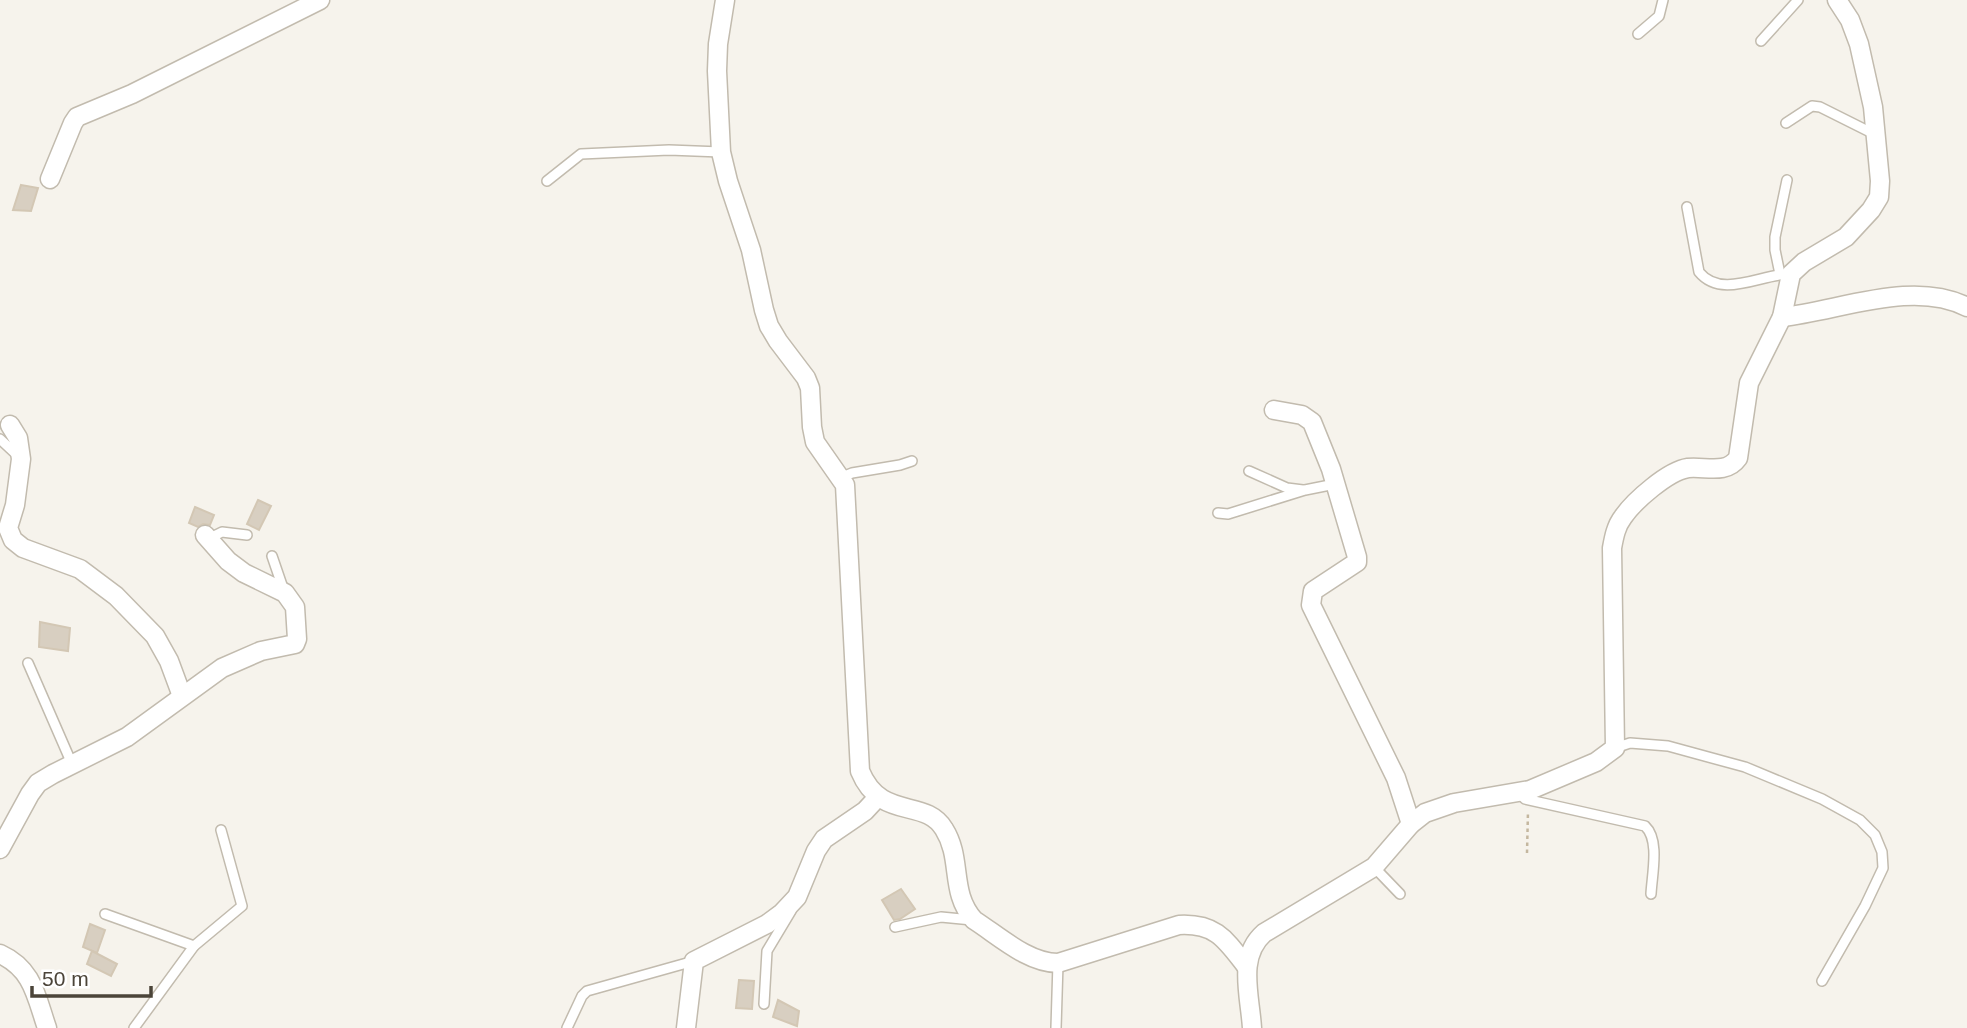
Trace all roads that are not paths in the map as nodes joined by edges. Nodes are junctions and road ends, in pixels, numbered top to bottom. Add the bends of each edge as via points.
1 (320, 0) edge
2 (725, 0) edge
3 (1663, 0) edge
4 (1798, 0) edge
5 (1837, 0) edge
6 (1638, 34) dead end
7 (1761, 41) dead end
8 (1786, 123) dead end
9 (1876, 135) junction
10 (721, 152) junction
11 (50, 178) dead end
12 (1787, 180) dead end
13 (547, 181) dead end
14 (1687, 207) dead end
15 (1786, 274) junction
16 (1967, 307) edge
17 (1782, 317) junction
18 (1274, 410) dead end
19 (5, 432) edge
20 (912, 461) dead end
21 (1249, 471) dead end
22 (1335, 484) junction
23 (845, 485) junction
24 (1305, 491) junction
25 (1218, 513) dead end
26 (247, 535) dead end
27 (207, 537) joint
28 (272, 556) dead end
29 (285, 593) junction
30 (28, 663) dead end
31 (182, 696) junction
32 (1615, 748) junction
33 (72, 764) junction
34 (1522, 796) junction
35 (878, 797) junction
36 (1411, 824) junction
37 (220, 830) dead end
38 (0, 849) edge
39 (1374, 867) junction
40 (1401, 894) dead end
41 (1651, 894) dead end
42 (797, 897) junction
43 (105, 914) dead end
44 (974, 920) junction
45 (895, 927) dead end
46 (194, 946) junction
47 (0, 954) edge
48 (694, 961) junction
49 (1058, 963) junction
50 (1246, 966) junction
51 (1822, 981) dead end
52 (764, 1004) dead end
53 (47, 1028) edge
54 (134, 1028) edge
55 (567, 1028) edge
56 (686, 1028) edge
57 (1056, 1028) edge
58 (1252, 1028) edge

1 - 11 street via 78,117
2 - 10 street via 717,71
3 - 6 lane via 1659,16
4 - 7 lane
5 - 9 street via 1859,44
8 - 9 lane via 1812,106 1820,107
9 - 15 street via 1879,197 1871,210 1846,237
10 - 13 lane via 669,149 581,154
10 - 23 street via 769,326 806,378 815,442
12 - 15 lane via 1775,237 1775,250
14 - 15 lane via 1704,278 1745,284
15 - 17 street
16 - 17 street via 1924,295
17 - 32 street via 1749,383 1738,458 1733,465 1689,468 1668,476 1631,508 1615,531
18 - 22 street via 1302,415 1312,422
19 - 31 street via 18,438 21,459 8,528 13,540 80,569 117,596 155,636
20 - 23 lane via 852,473
21 - 24 lane
22 - 24 lane
22 - 36 street via 1357,562 1313,591 1311,605 1396,778
23 - 35 street via 860,771
24 - 25 lane
26 - 27 lane via 222,532
27 - 29 street via 244,573
28 - 29 lane
29 - 31 street via 295,607 295,644 239,659
30 - 33 lane
31 - 33 street via 127,737
32 - 34 street via 1596,762
32 - 51 lane via 1630,743 1668,746 1745,767 1822,799 1860,820 1875,835 1883,868
33 - 38 street via 38,783
34 - 36 street via 1439,807
34 - 41 lane via 1645,826 1653,841
35 - 42 street via 824,839
35 - 44 street via 931,816 944,829 954,853 960,901
36 - 39 street
37 - 46 lane via 242,906
39 - 40 lane
39 - 50 street via 1264,933 1249,952
42 - 48 street via 767,924
42 - 52 lane via 767,951
43 - 46 lane
44 - 45 lane via 941,917
44 - 49 street via 1032,957
46 - 54 lane
47 - 53 street via 21,966 29,978
48 - 55 lane via 587,990
48 - 56 street
49 - 50 street via 1179,925 1196,924 1226,940
49 - 57 lane
50 - 58 street

